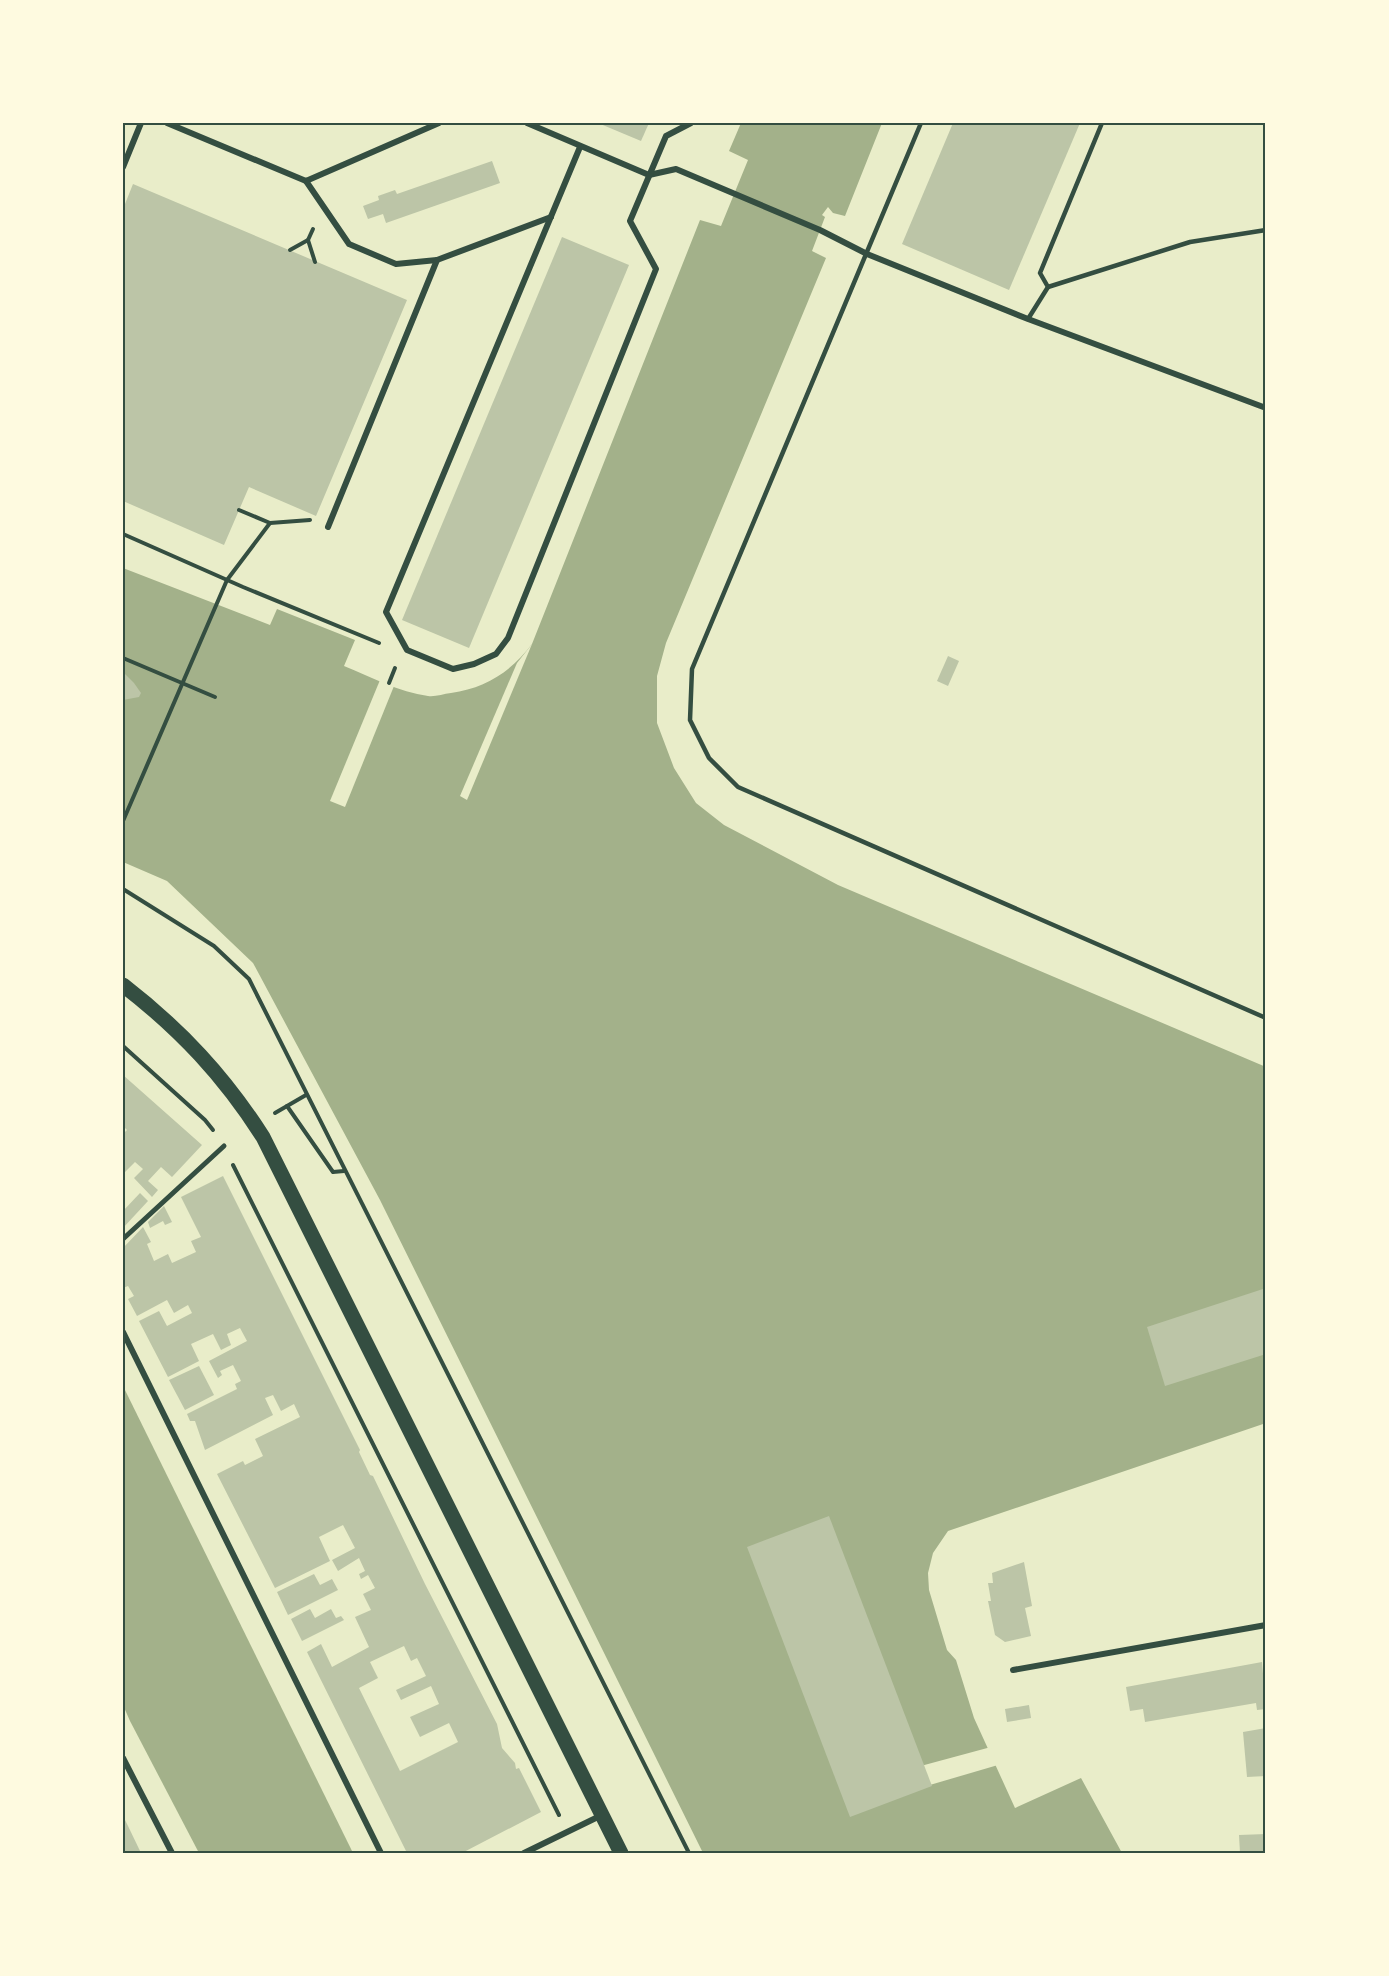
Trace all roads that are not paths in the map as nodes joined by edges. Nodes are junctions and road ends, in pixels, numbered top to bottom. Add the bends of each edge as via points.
1 (141, 123) edge
2 (166, 123) edge
3 (439, 123) edge
4 (527, 123) edge
5 (691, 123) edge
6 (921, 123) edge
7 (1102, 123) edge
8 (580, 147) junction
9 (123, 166) edge
10 (649, 175) junction
11 (306, 181) junction
12 (550, 217) junction
13 (1266, 230) edge
14 (867, 254) junction
15 (437, 260) junction
16 (1048, 287) junction
17 (1028, 320) junction
18 (1266, 408) edge
19 (328, 527) road end
20 (123, 985) edge
21 (1266, 1017) edge
22 (224, 1146) road end
23 (123, 1239) edge
24 (123, 1332) edge
25 (1266, 1625) edge
26 (1014, 1670) dead end
27 (123, 1758) edge
28 (602, 1815) junction
29 (172, 1853) edge
30 (381, 1853) edge
31 (524, 1853) edge
32 (621, 1853) edge

1 - 9 street
2 - 11 street
3 - 11 street
4 - 8 street
5 - 10 street via 666,136
6 - 14 lane
7 - 16 lane via 1040,273
8 - 10 street
8 - 12 street
10 - 12 street via 630,221 656,269 643,302 508,638 496,654 453,669 407,650 386,612
10 - 14 street via 676,169
11 - 15 street via 349,244 396,264
12 - 15 street
13 - 16 lane via 1190,242
14 - 17 street
14 - 21 lane via 692,669 690,720 709,758 738,788
15 - 19 street
16 - 17 lane
17 - 18 street
20 - 28 main road via 200,1052 230,1087 263,1137
22 - 23 street
24 - 30 street
25 - 26 street
27 - 29 street
28 - 31 street
28 - 32 main road

